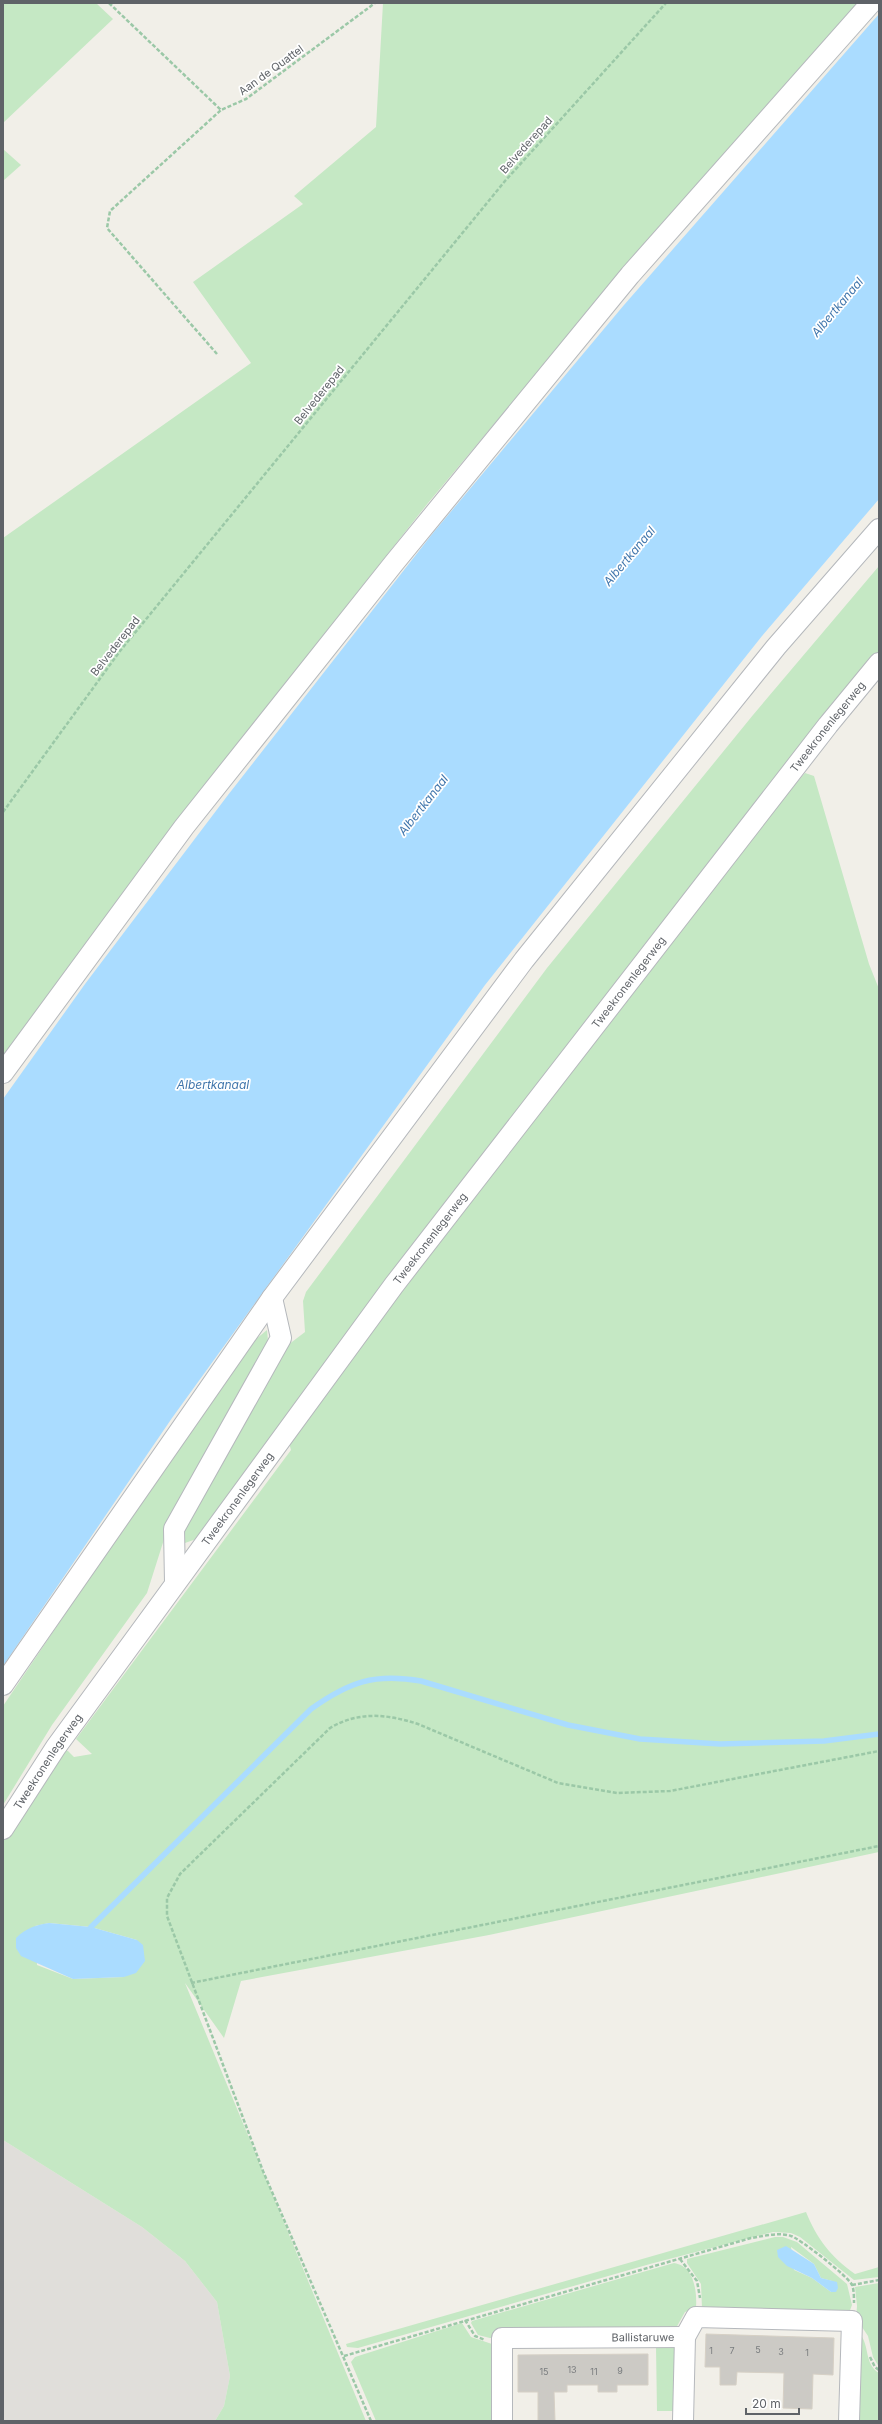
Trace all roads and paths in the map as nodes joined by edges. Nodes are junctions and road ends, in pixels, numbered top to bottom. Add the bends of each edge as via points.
1 (109, 3) edge
2 (375, 3) edge
3 (666, 3) edge
4 (871, 3) edge
5 (221, 110) junction
6 (217, 354) dead end
7 (879, 529) edge
8 (879, 664) edge
9 (3, 812) edge
10 (3, 1073) edge
11 (272, 1298) junction
12 (175, 1582) junction
13 (3, 1684) edge
14 (879, 1751) edge
15 (3, 1829) edge
16 (879, 1846) edge
17 (191, 1983) junction
18 (680, 2259) junction
19 (879, 2280) edge
20 (852, 2285) junction
21 (696, 2318) junction
22 (465, 2320) junction
23 (852, 2321) junction
24 (685, 2337) junction
25 (502, 2338) junction
26 (344, 2356) junction
27 (371, 2421) edge
28 (502, 2421) edge
29 (683, 2421) edge
30 (850, 2421) edge

1 - 5 path
2 - 5 path, Aan de Quattel via 246,99
3 - 9 path, Belvederepad via 505,181 120,651
4 - 10 street via 630,275 394,563 184,827
5 - 6 path, Aan de Quattel via 110,211 107,228
7 - 11 street via 776,647 524,960
8 - 12 street, Tweekronenlegerweg via 828,725 394,1285
11 - 12 street via 281,1338 174,1529
11 - 13 street
12 - 15 street, Tweekronenlegerweg via 56,1747
14 - 17 path via 670,1791 617,1793 558,1783 400,1718 368,1715 349,1719 330,1728 189,1864 175,1881 167,1898 167,1916
16 - 17 path
17 - 26 path via 263,2171
18 - 20 path via 751,2238 781,2234 793,2236 803,2243
18 - 21 path via 697,2281 700,2291
18 - 22 path
19 - 20 path
20 - 23 path
21 - 23 street
21 - 24 street, Ballistaruwe
22 - 25 path via 475,2336 481,2339
22 - 26 path
23 - 30 street
24 - 25 street, Ballistaruwe
24 - 29 street
25 - 28 street
26 - 27 path

